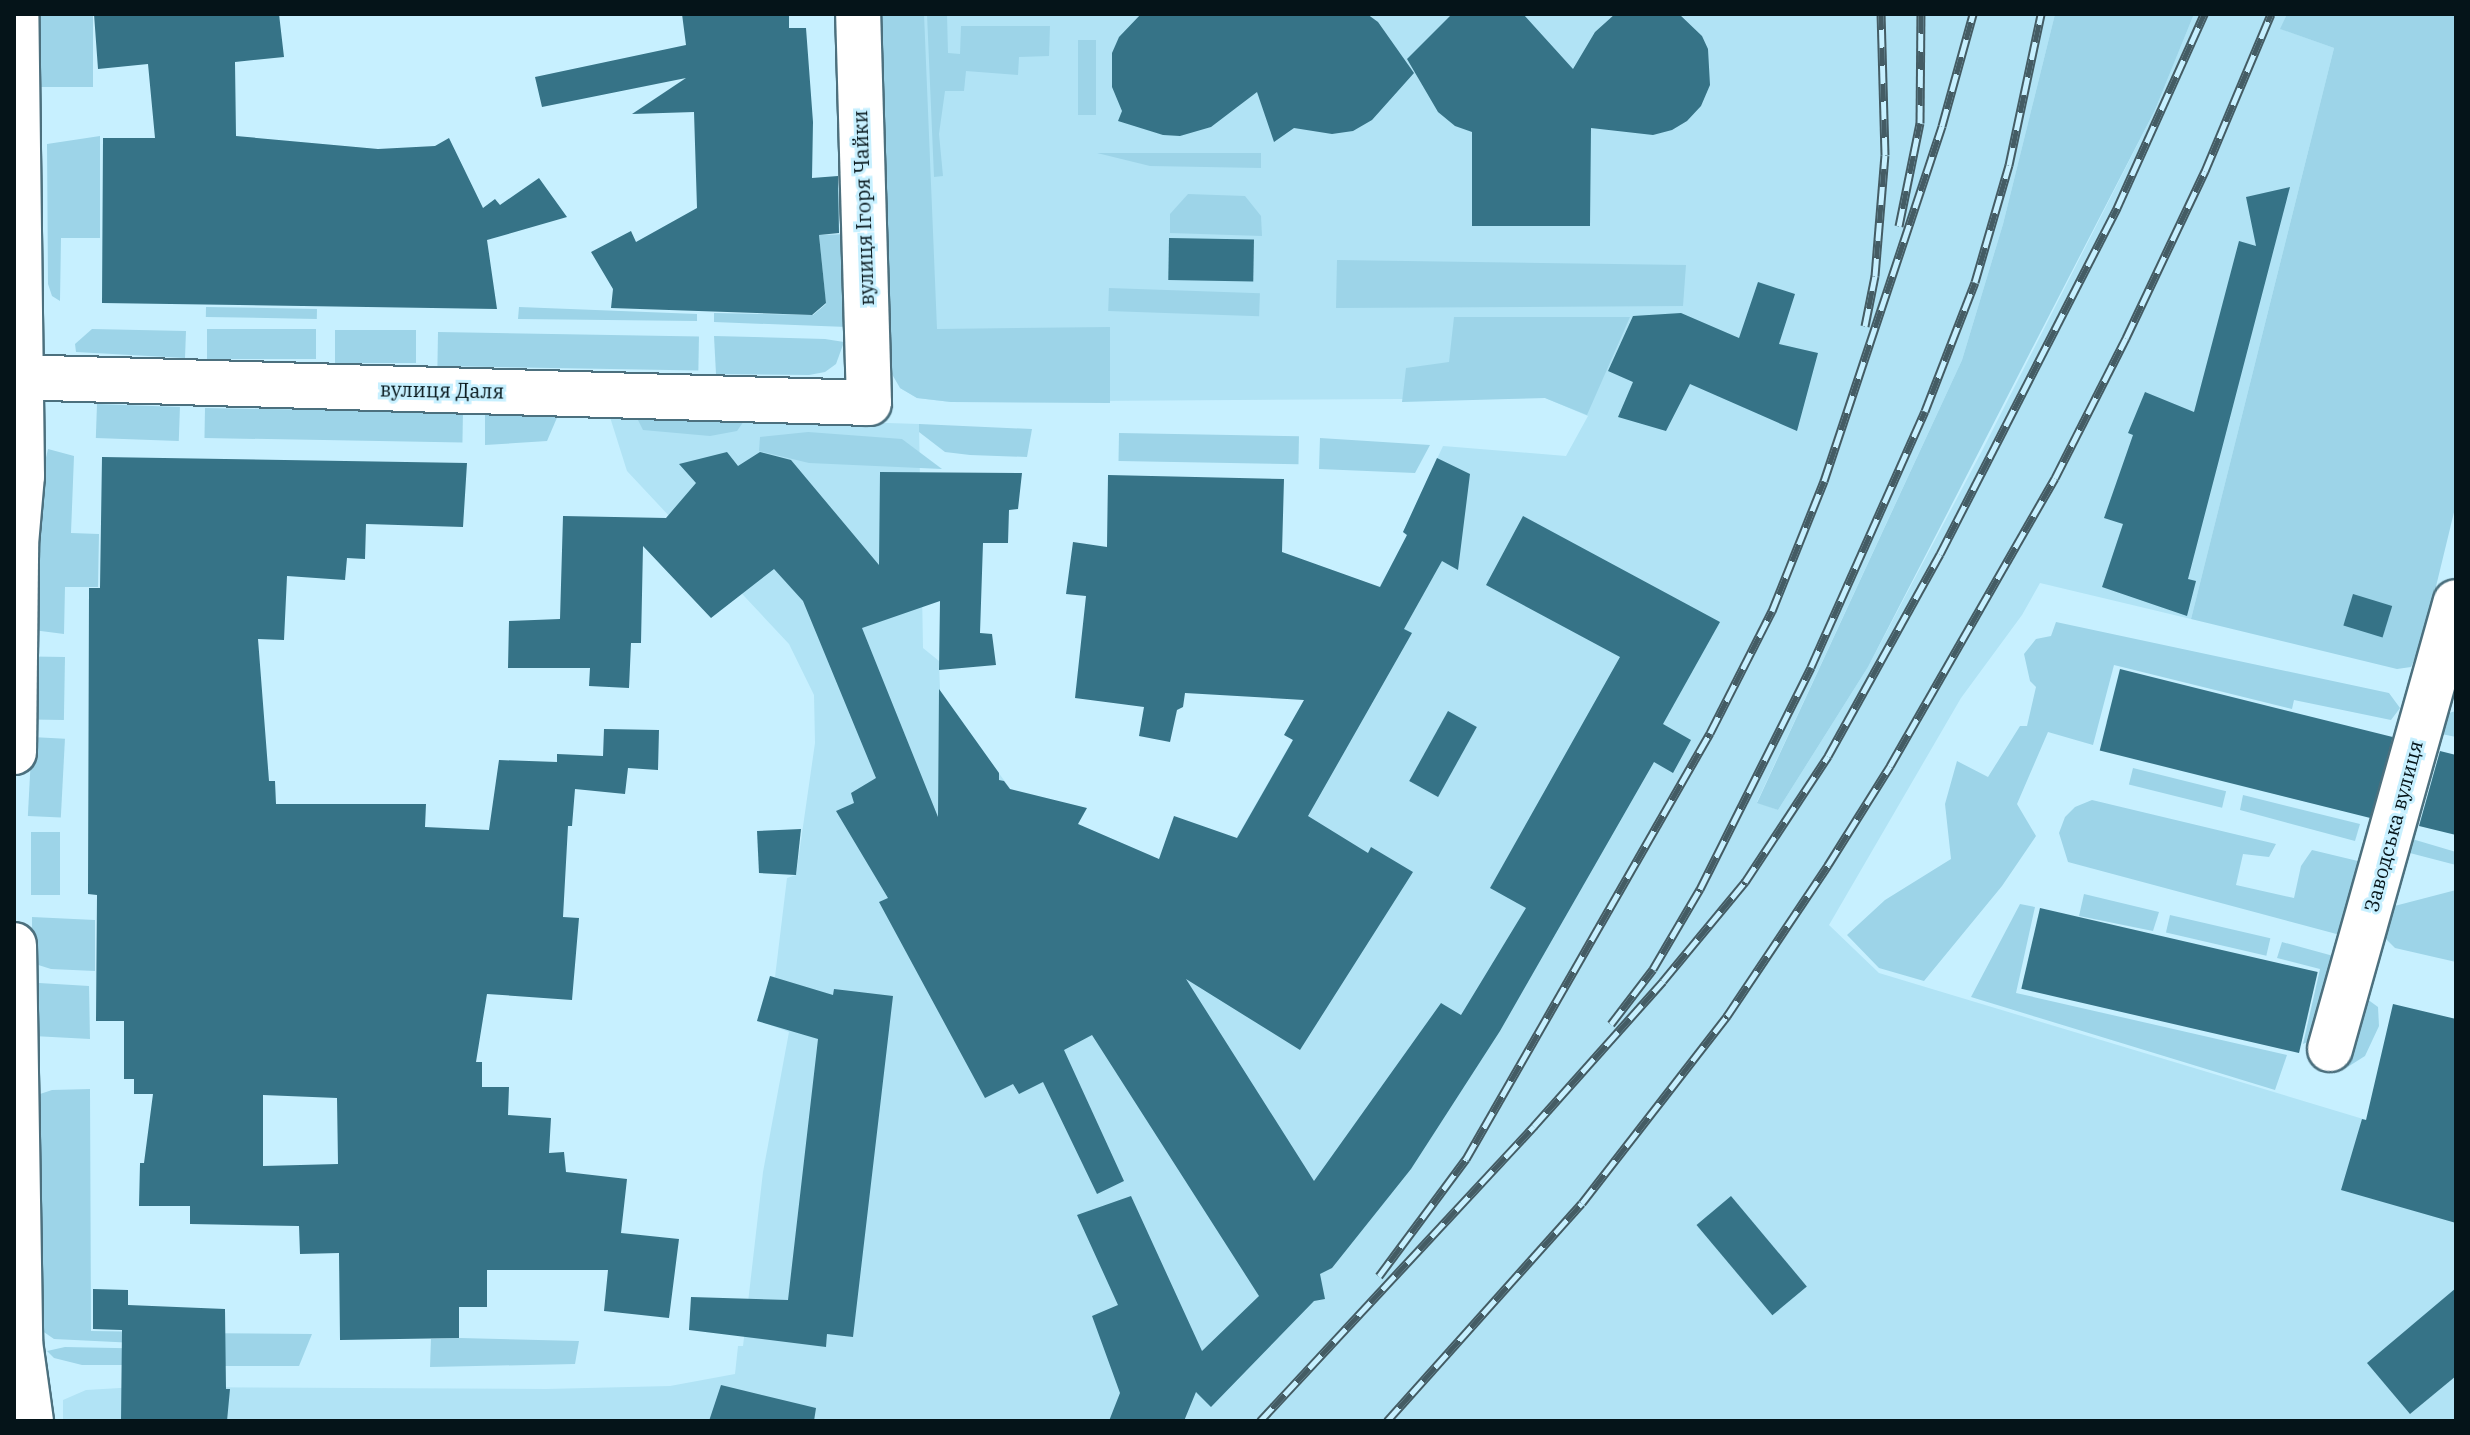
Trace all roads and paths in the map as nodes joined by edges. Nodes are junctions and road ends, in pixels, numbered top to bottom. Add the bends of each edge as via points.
1 (16, 14) edge
2 (858, 14) edge
3 (18, 378) edge
4 (869, 403) joint
5 (2456, 602) edge
6 (14, 752) edge
7 (14, 945) edge
8 (2330, 1049) dead end
9 (23, 1401) edge

1 - 3 street
2 - 4 street, вулиця Ігоря Чайки
3 - 4 street, вулиця Даля
3 - 6 street
5 - 8 street, Заводська вулиця
7 - 9 street

